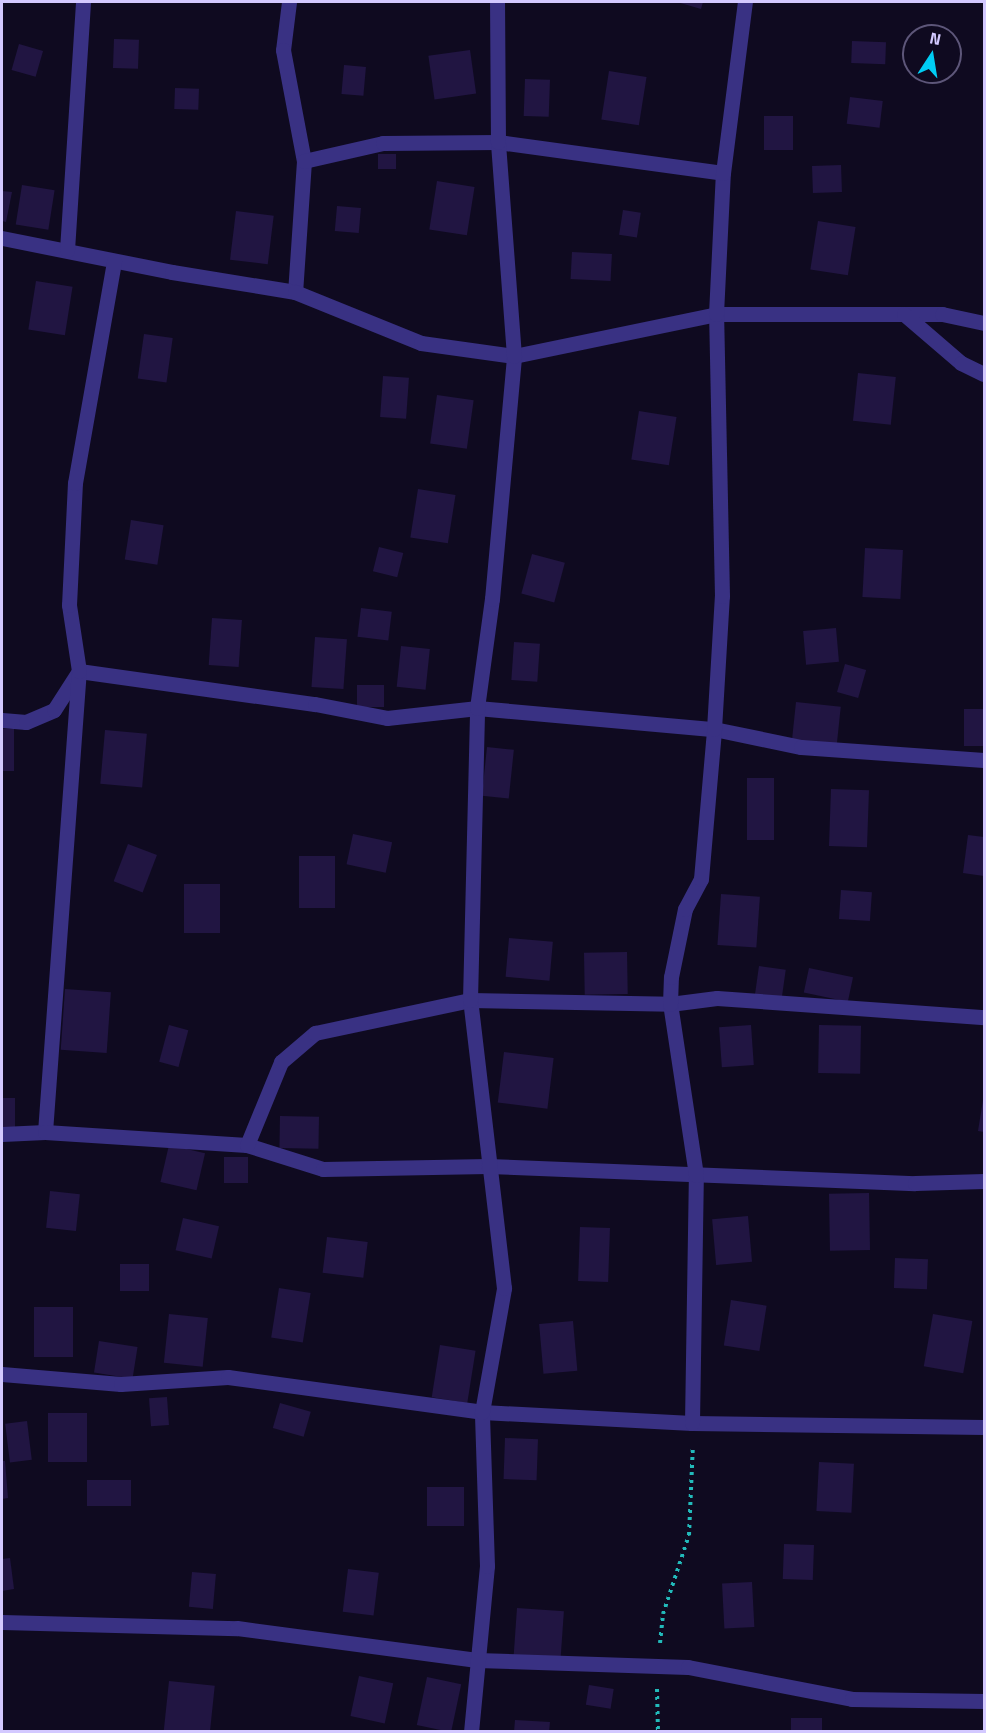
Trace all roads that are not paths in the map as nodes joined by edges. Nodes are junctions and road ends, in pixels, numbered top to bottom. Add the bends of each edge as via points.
1 (83, 2) edge
2 (289, 2) edge
3 (497, 2) edge
4 (744, 2) edge
5 (498, 142) junction
6 (304, 161) junction
7 (723, 173) junction
8 (2, 238) edge
9 (67, 250) junction
10 (114, 261) junction
11 (295, 292) junction
12 (716, 314) junction
13 (904, 314) junction
14 (984, 323) edge
15 (514, 356) junction
16 (984, 374) edge
17 (79, 670) junction
18 (477, 708) junction
19 (2, 720) edge
20 (714, 729) junction
21 (984, 760) edge
22 (470, 1000) junction
23 (670, 1004) junction
24 (984, 1017) edge
25 (45, 1132) junction
26 (2, 1134) edge
27 (247, 1145) junction
28 (488, 1166) junction
29 (696, 1175) junction
30 (984, 1181) edge
31 (2, 1374) edge
32 (482, 1412) junction
33 (693, 1423) junction
34 (984, 1427) edge
35 (2, 1622) edge
36 (477, 1660) junction
37 (984, 1701) edge
38 (471, 1731) edge

1 - 9 street
2 - 6 street via 283,50
3 - 5 street
4 - 7 street
5 - 6 street via 382,142
5 - 7 street
5 - 15 street
6 - 11 street
7 - 12 street
8 - 9 street
9 - 10 street
10 - 11 street
10 - 17 street via 75,483 69,605
11 - 15 street via 421,343
12 - 13 street
12 - 15 street
12 - 20 street via 722,596
13 - 14 street via 942,314
13 - 16 street via 961,363
15 - 18 street via 492,599
17 - 18 street via 387,718
17 - 19 street via 54,710 26,722
17 - 25 street
18 - 20 street
18 - 22 street
20 - 21 street via 801,747
20 - 23 street via 700,879 685,909 671,977
22 - 23 street
22 - 27 street via 315,1033 281,1062
22 - 28 street
23 - 24 street via 717,998
23 - 29 street
25 - 26 street
25 - 27 street
27 - 28 street via 323,1169
28 - 29 street
28 - 32 street via 504,1288
29 - 30 street via 915,1183
29 - 33 street
31 - 32 street via 121,1384 228,1377
32 - 33 street
32 - 36 street via 487,1566
33 - 34 street
35 - 36 street via 237,1628
36 - 37 street via 688,1667 852,1699
36 - 38 street

